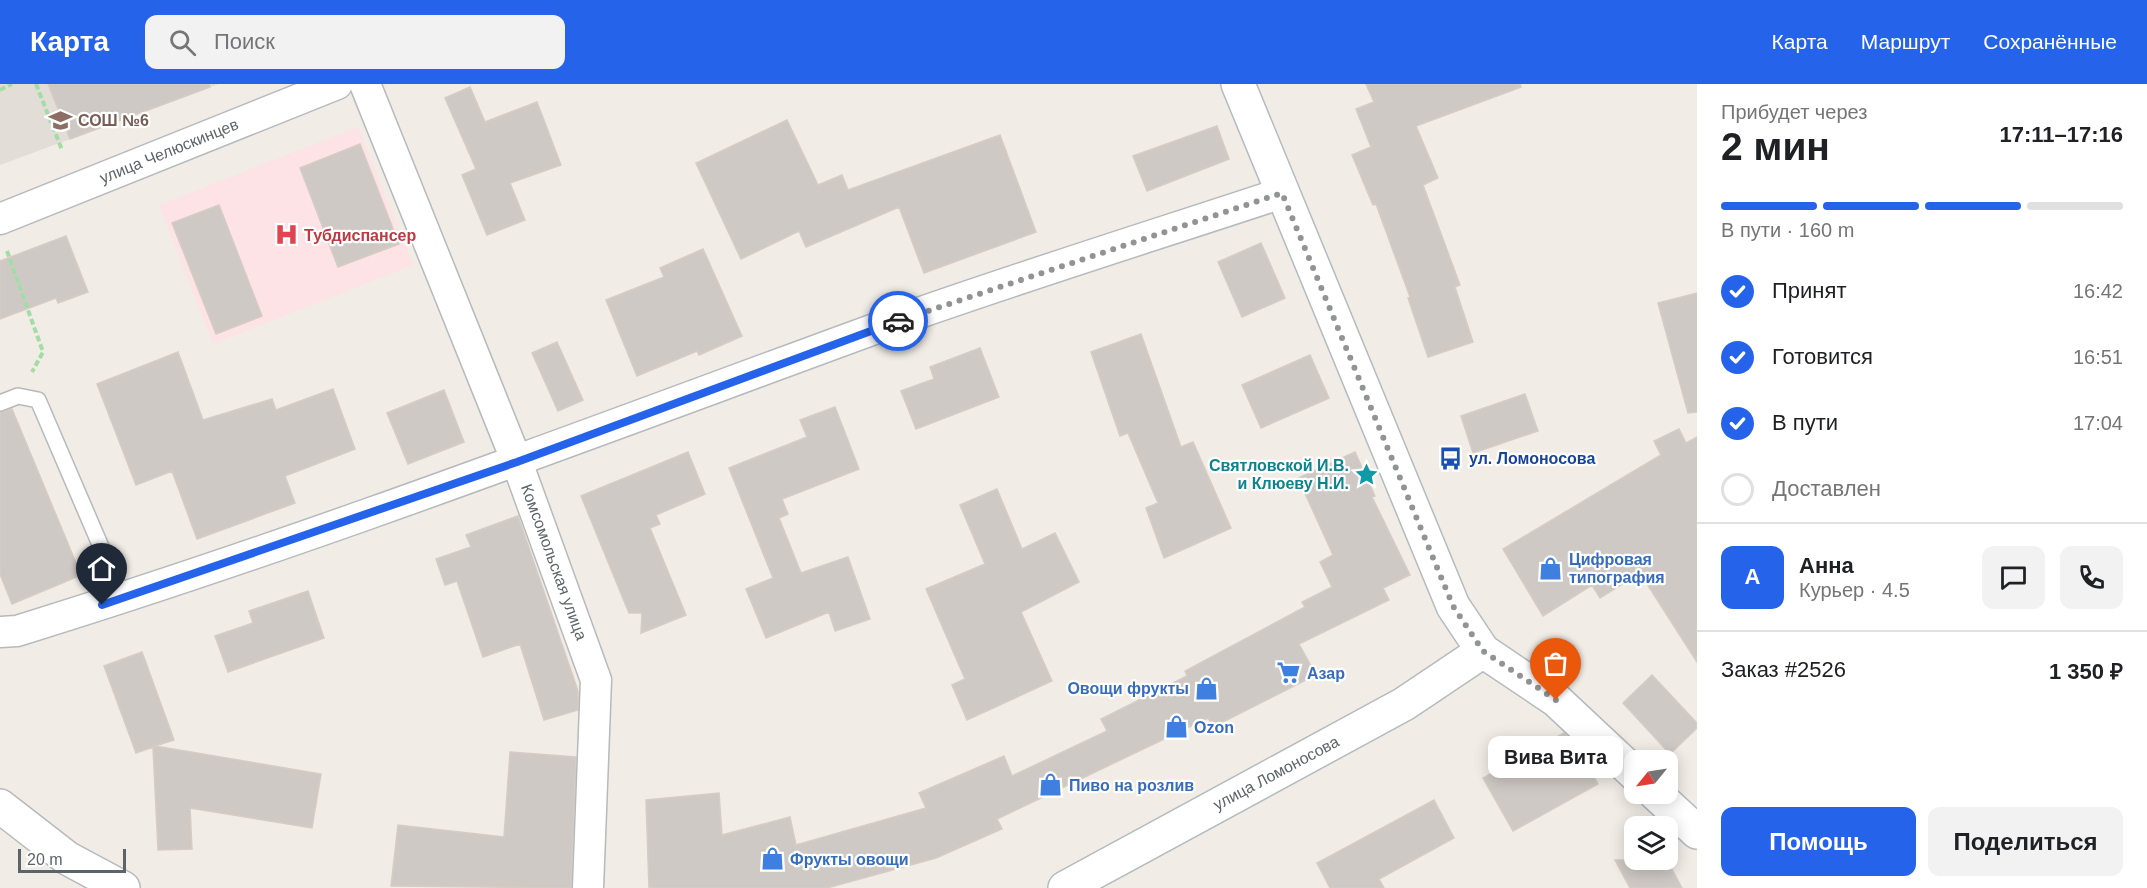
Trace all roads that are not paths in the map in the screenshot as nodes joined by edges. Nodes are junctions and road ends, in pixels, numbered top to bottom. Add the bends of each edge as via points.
1 (337, 84) edge
2 (365, 84) edge
3 (1238, 84) edge
4 (1282, 193) junction
5 (2, 230) edge
6 (0, 404) edge
7 (517, 462) junction
8 (123, 598) junction
9 (0, 632) edge
10 (1483, 651) junction
11 (1624, 764) edge
12 (1667, 804) edge
13 (0, 806) edge
14 (1697, 832) edge
15 (123, 888) edge
16 (588, 888) edge
17 (1065, 888) edge

1 - 5 street, улица Челюскинцев
2 - 7 street, Комсомольская улица
3 - 4 main road
4 - 7 street via 903,319
4 - 10 main road via 1453,606
6 - 8 lane via 18,396 38,400
7 - 8 street
7 - 16 street, Комсомольская улица via 596,680
8 - 9 street via 17,631
10 - 11 main road via 1556,700
10 - 17 main road, улица Ломоносова via 1404,704
12 - 14 main road
13 - 15 main road via 67,858

